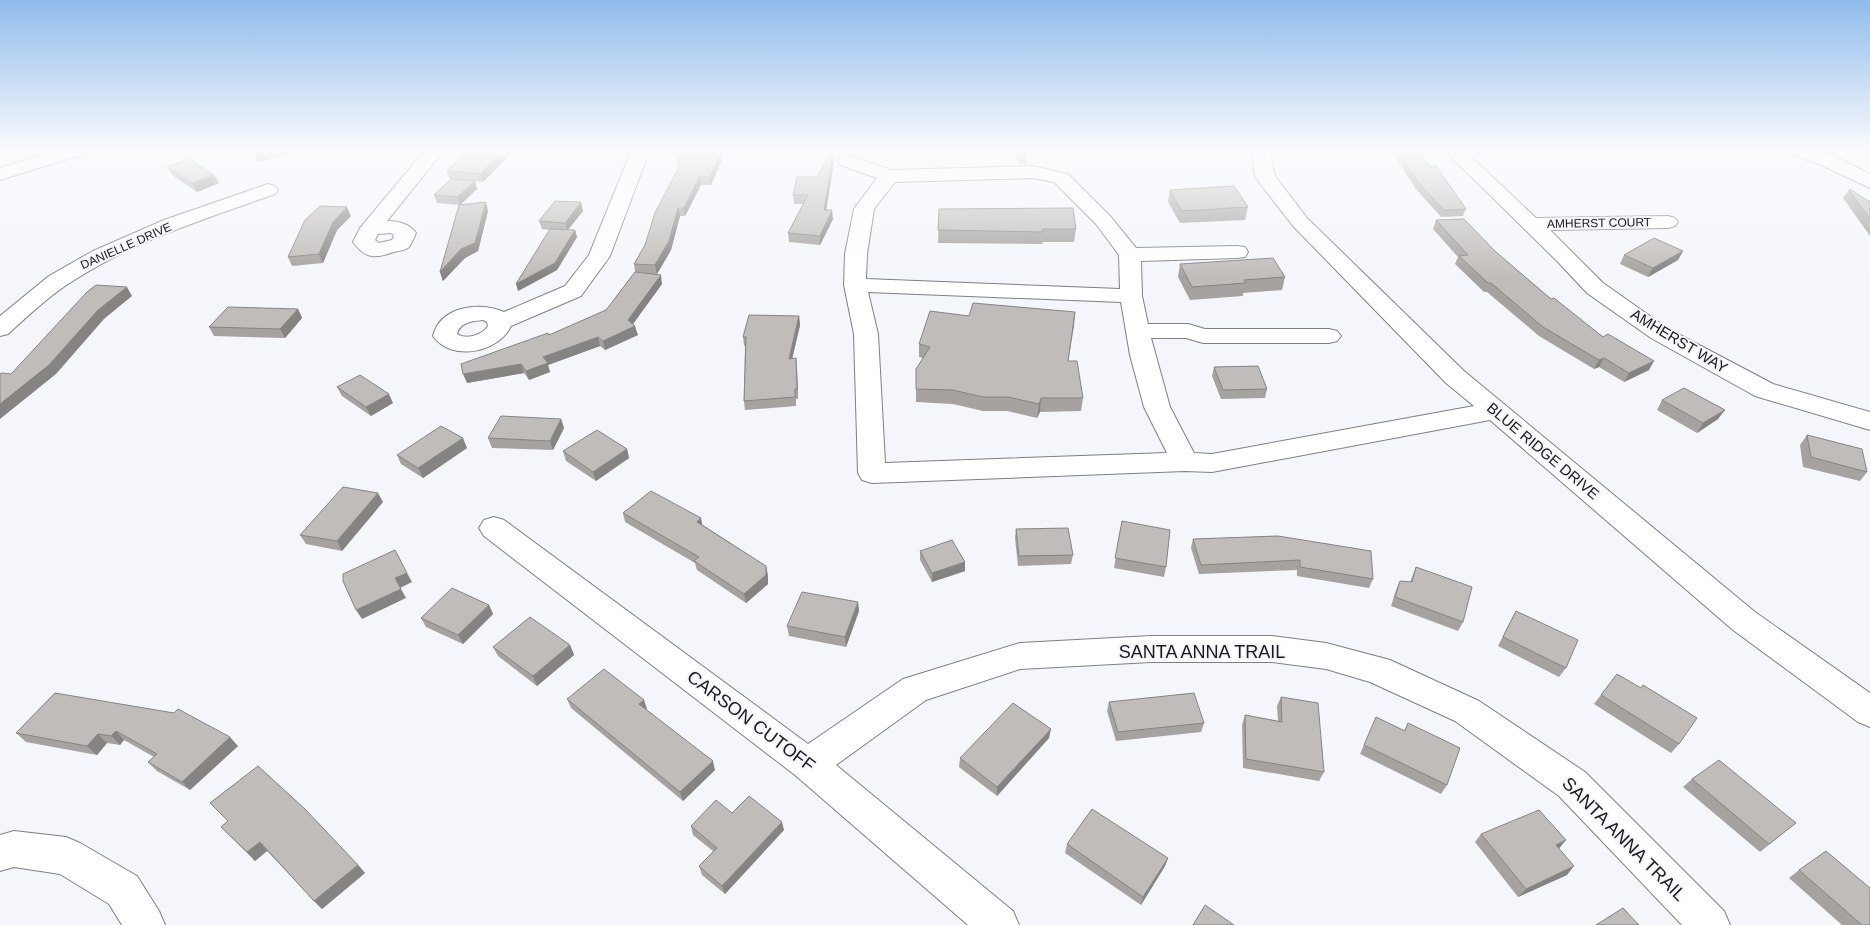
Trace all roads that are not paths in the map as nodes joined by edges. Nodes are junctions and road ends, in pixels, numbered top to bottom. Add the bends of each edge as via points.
1 (262, 192) edge
2 (400, 192) edge
3 (624, 192) edge
4 (877, 192) edge
5 (1075, 192) edge
6 (1277, 192) edge
7 (1497, 192) edge
8 (1668, 222) dead end
9 (1530, 224) junction
10 (370, 228) dead end
11 (1237, 252) dead end
12 (1130, 255) junction
13 (855, 285) junction
14 (1131, 296) junction
15 (500, 322) dead end
16 (0, 329) edge
17 (1137, 331) junction
18 (1329, 336) dead end
19 (1495, 410) junction
20 (1870, 421) edge
21 (1185, 462) junction
22 (494, 528) dead end
23 (1870, 712) edge
24 (808, 764) junction
25 (0, 852) edge
26 (145, 925) edge
27 (999, 925) edge
28 (1710, 925) edge

1 - 16 street, DANIELLE DRIVE via 122,246 76,269
2 - 10 street
3 - 15 street via 599,256 573,291
4 - 13 street via 864,209 856,254
5 - 12 street via 1103,220
6 - 19 street, BLUE RIDGE DRIVE via 1300,222 1455,377
7 - 9 street, AMHERST WAY
8 - 9 street, AMHERST COURT
9 - 20 street, AMHERST WAY via 1595,288 1659,333 1764,390
11 - 12 street
12 - 14 street
13 - 14 street
13 - 21 street via 866,334 872,473
14 - 17 street
17 - 18 street via 1188,331 1203,336
17 - 21 street via 1157,407
19 - 21 street via 1212,463
19 - 23 street, BLUE RIDGE DRIVE via 1744,621
22 - 24 street, CARSON CUTOFF
24 - 27 street, CARSON CUTOFF
24 - 28 street, SANTA ANNA TRAIL via 915,689 1020,656 1151,649 1272,649 1326,656 1378,670 1467,711 1572,784
25 - 26 street via 14,849 66,856 123,890

